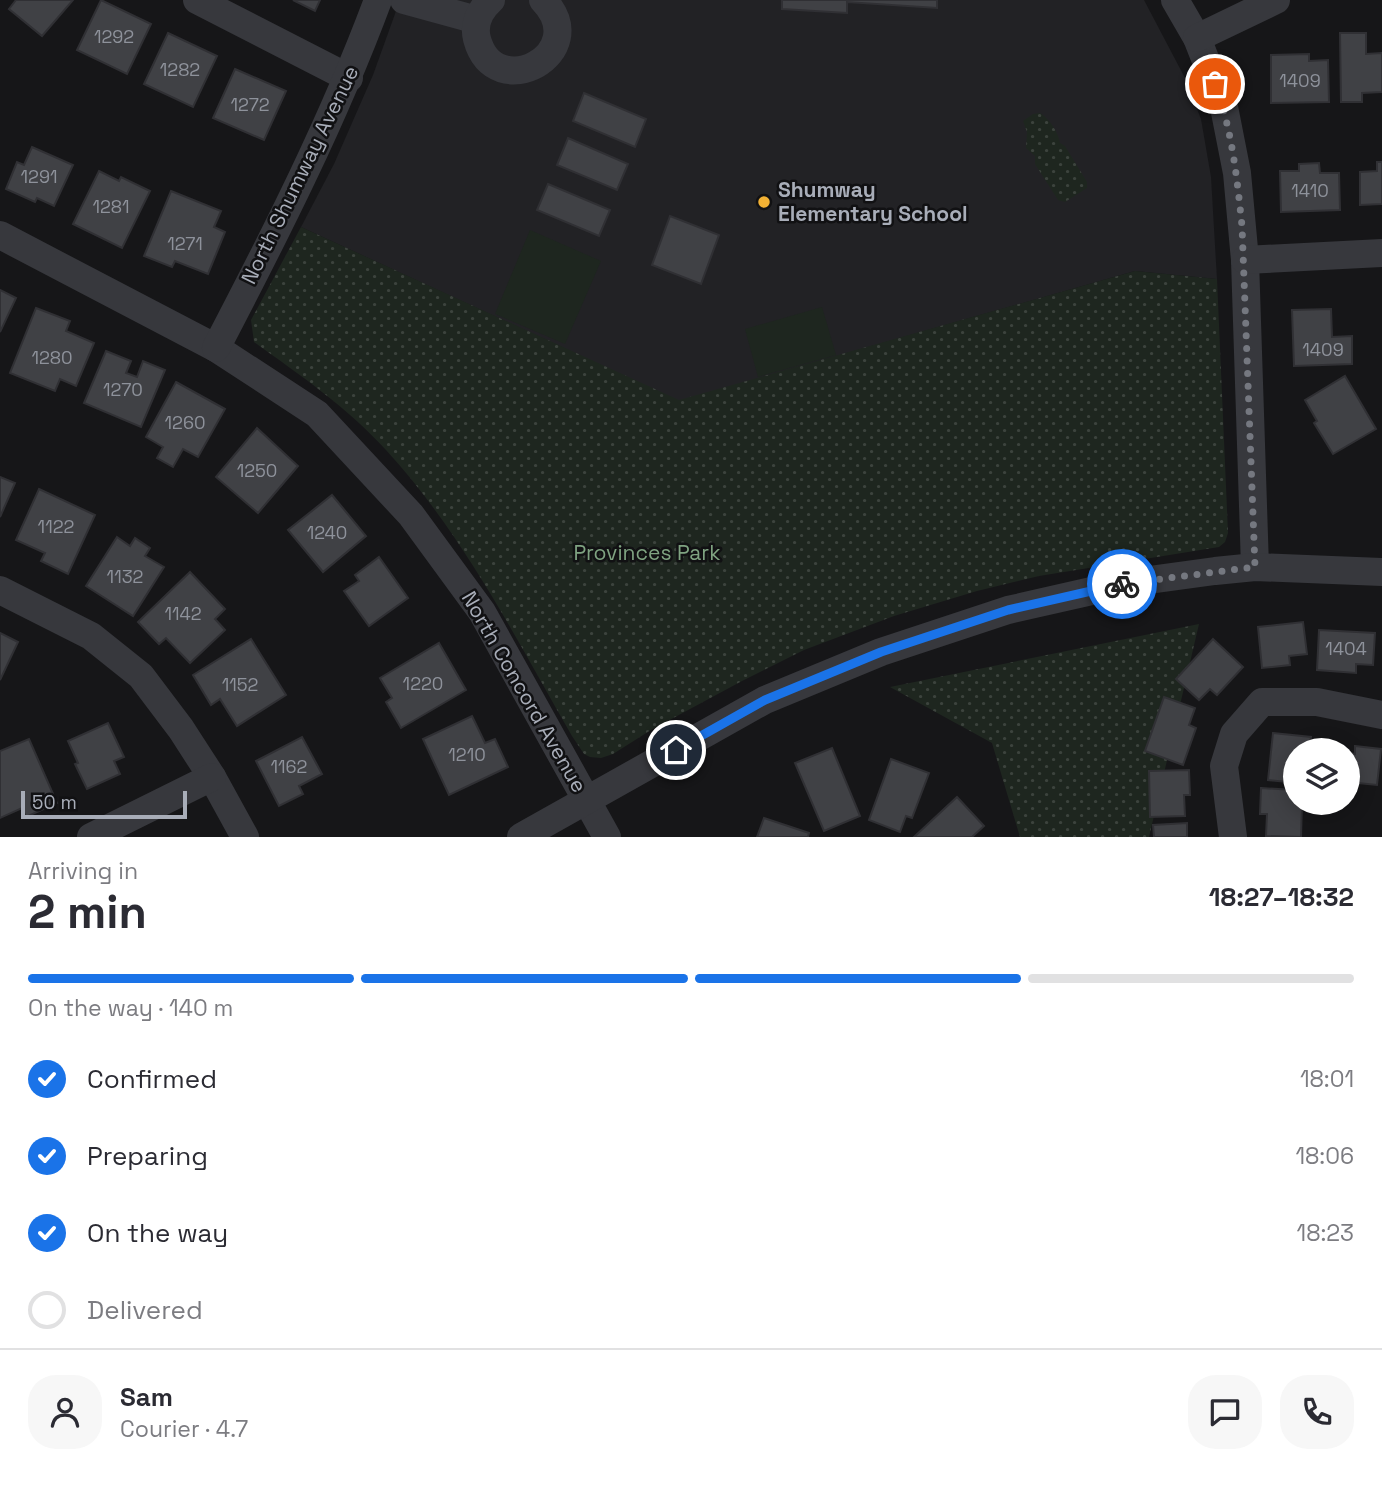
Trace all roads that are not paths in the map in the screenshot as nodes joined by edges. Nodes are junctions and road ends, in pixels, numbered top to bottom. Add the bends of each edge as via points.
1 (197, 0) edge
2 (379, 0) edge
3 (404, 0) edge
4 (543, 0) edge
5 (1174, 0) edge
6 (1276, 0) edge
7 (484, 10) edge
8 (1197, 38) junction
9 (349, 78) junction
10 (0, 235) edge
11 (1382, 253) edge
12 (1245, 260) junction
13 (216, 348) junction
14 (1255, 567) junction
15 (1382, 572) edge
16 (0, 590) edge
17 (1382, 715) edge
18 (212, 777) junction
19 (587, 800) junction
20 (91, 837) edge
21 (245, 837) edge
22 (521, 837) edge
23 (607, 837) edge
24 (1233, 837) edge

1 - 9 street
2 - 9 street, North Shumway Avenue
3 - 7 street
4 - 7 street via 554,16 554,47 533,68 519,71 491,62 481,50 476,36
5 - 8 street
6 - 8 street
8 - 12 street via 1224,107 1237,173
9 - 13 street, North Shumway Avenue
10 - 13 street, North Concord Avenue
11 - 12 street
12 - 14 street
13 - 19 street, North Concord Avenue via 317,414 411,514 482,612
14 - 15 street
14 - 19 street via 1127,583 1008,610 881,652 765,700
16 - 18 street via 91,636 141,676
17 - 24 street via 1317,702 1262,702 1234,734 1224,766
18 - 20 street
18 - 21 street
19 - 22 street
19 - 23 street, North Concord Avenue

